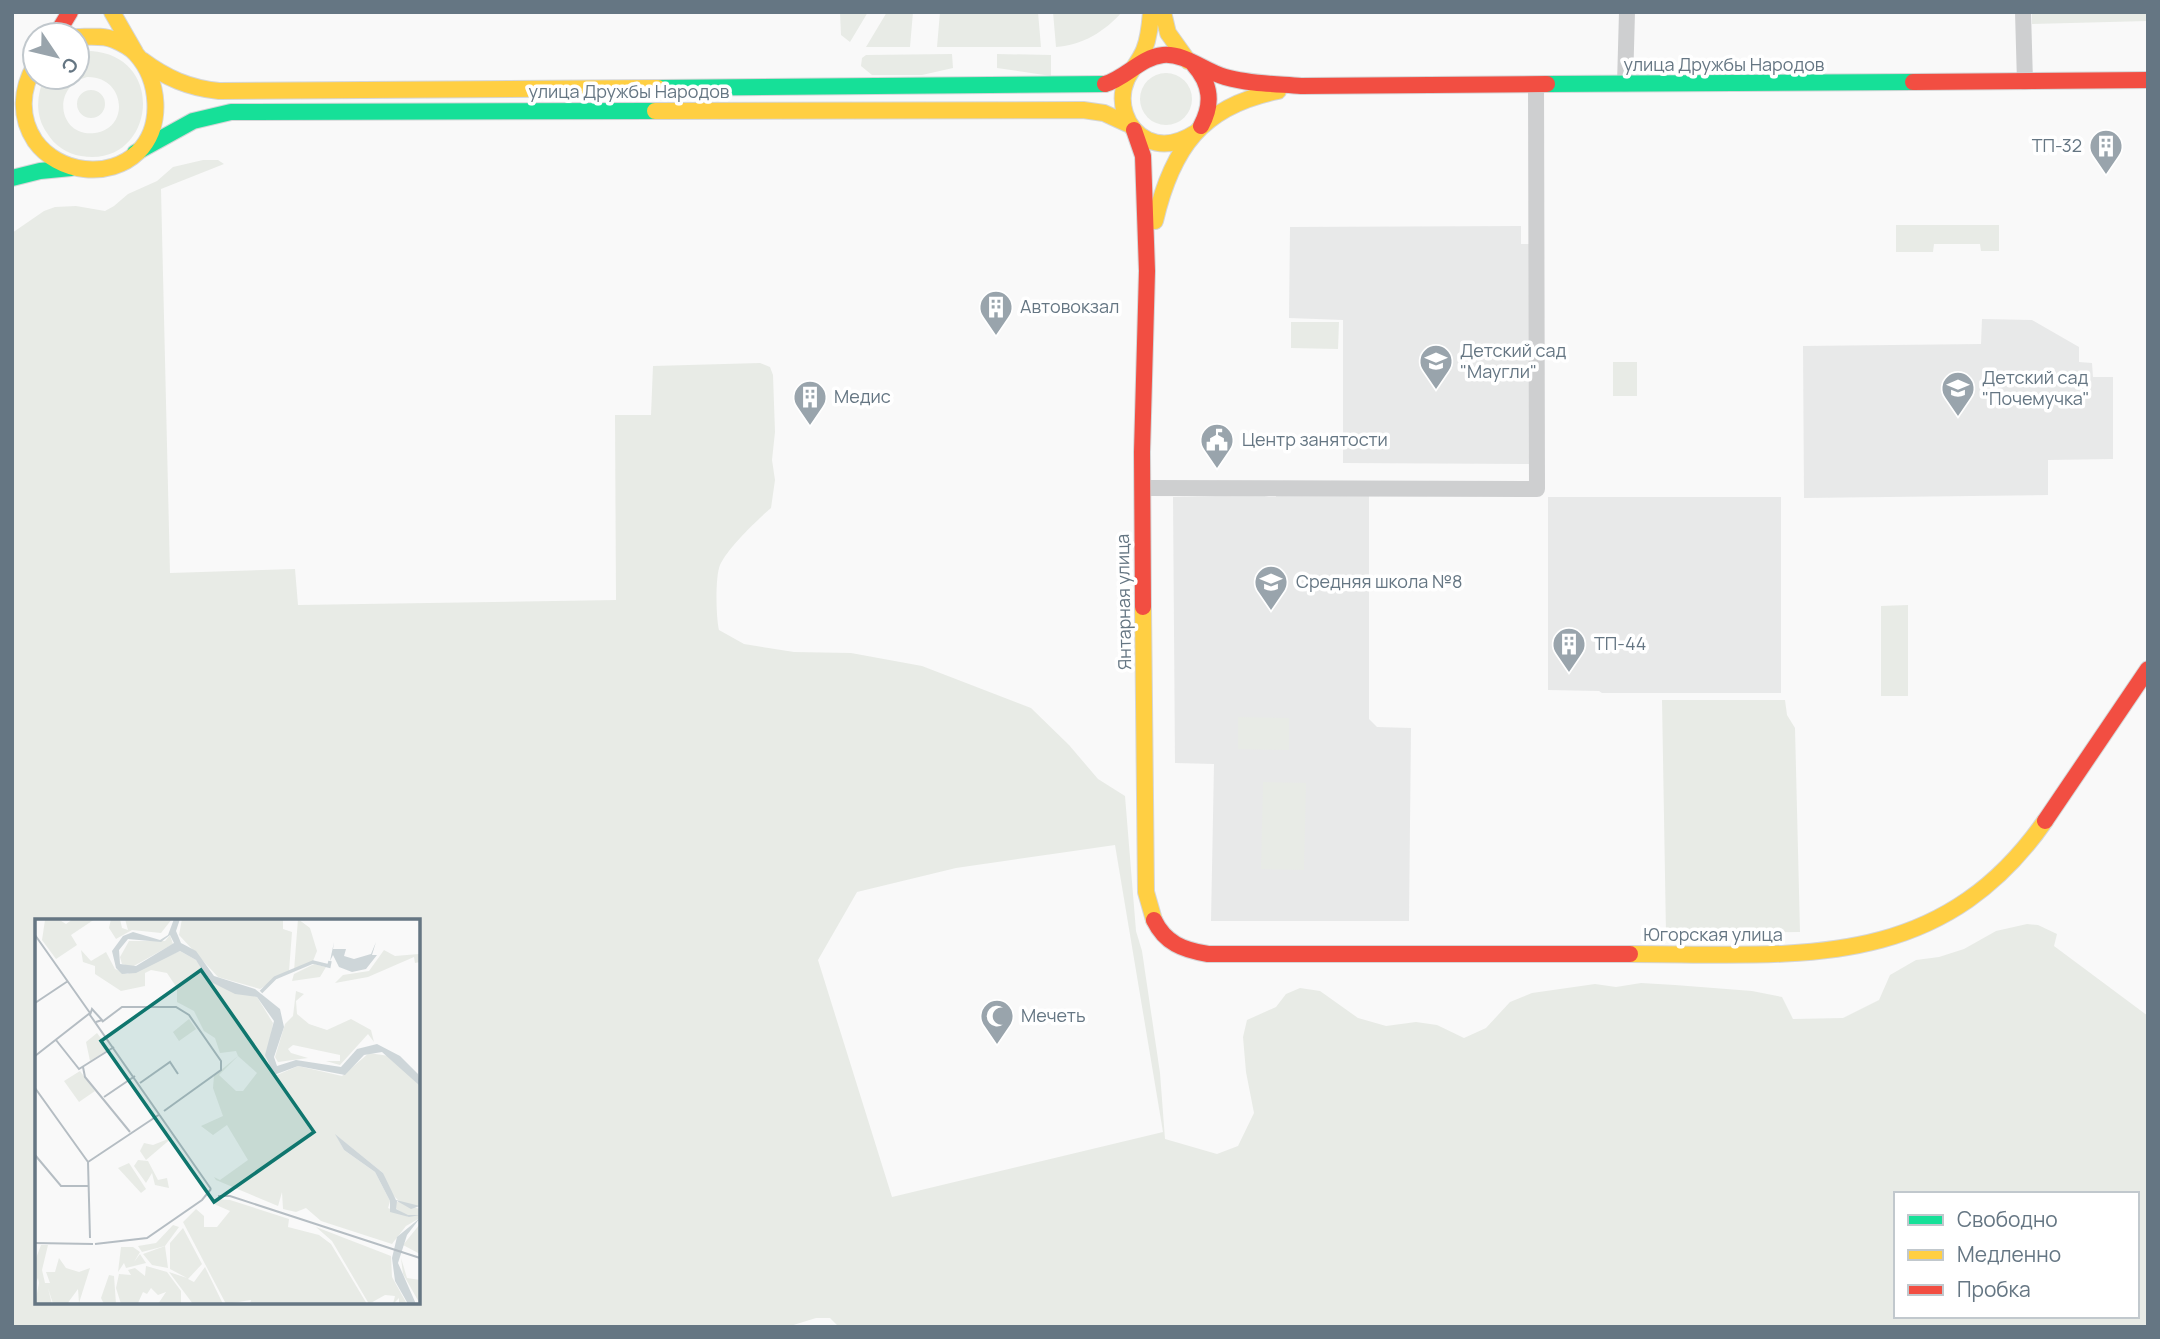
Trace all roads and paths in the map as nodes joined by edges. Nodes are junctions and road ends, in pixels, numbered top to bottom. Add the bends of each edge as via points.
1 (112, 12) edge
2 (1151, 12) edge
3 (1163, 12) edge
4 (1627, 12) edge
5 (2023, 12) edge
6 (91, 37) edge
7 (139, 57) junction
8 (1191, 63) junction
9 (1132, 71) junction
10 (2148, 80) edge
11 (2025, 82) junction
12 (1536, 84) junction
13 (1625, 84) junction
14 (1301, 86) junction
15 (23, 91) edge
16 (25, 91) edge
17 (12, 118) edge
18 (1132, 128) junction
19 (1199, 128) junction
20 (135, 153) junction
21 (73, 168) junction
22 (12, 178) edge
23 (1147, 271) junction
24 (1142, 488) junction
25 (2148, 669) edge
26 (1158, 932) joint

1 - 7 main road
2 - 9 main road via 1144,49
3 - 8 main road via 1168,33
4 - 13 street
5 - 11 street
6 - 7 main road, улица Дружбы Народов via 105,37
7 - 9 main road, улица Дружбы Народов via 177,83 219,91 1094,85 1117,81
7 - 20 main road via 155,86 157,108 152,129
8 - 9 main road via 1158,56
8 - 14 main road via 1235,79
8 - 19 main road via 1209,90 1210,105
9 - 18 main road via 1122,100
10 - 11 main road, улица Дружбы Народов
11 - 13 main road, улица Дружбы Народов
12 - 13 main road, улица Дружбы Народов
12 - 14 main road, улица Дружбы Народов
12 - 24 street via 1537,489
14 - 19 main road via 1236,102
15 - 17 main road
16 - 21 main road via 29,131 47,154
18 - 19 main road via 1147,139 1166,144 1179,142
18 - 20 main road, улица Дружбы Народов via 1104,113 1083,110 231,112 193,120
18 - 23 main road via 1145,168
19 - 23 main road via 1175,161 1162,190
20 - 21 main road, улица Дружбы Народов via 102,169
21 - 22 main road
23 - 24 main road, Янтарная улица
24 - 26 main road, Янтарная улица via 1146,892
25 - 26 main road, Югорская улица via 2039,831 2000,876 1942,917 1869,946 1780,954 1205,955 1181,949

